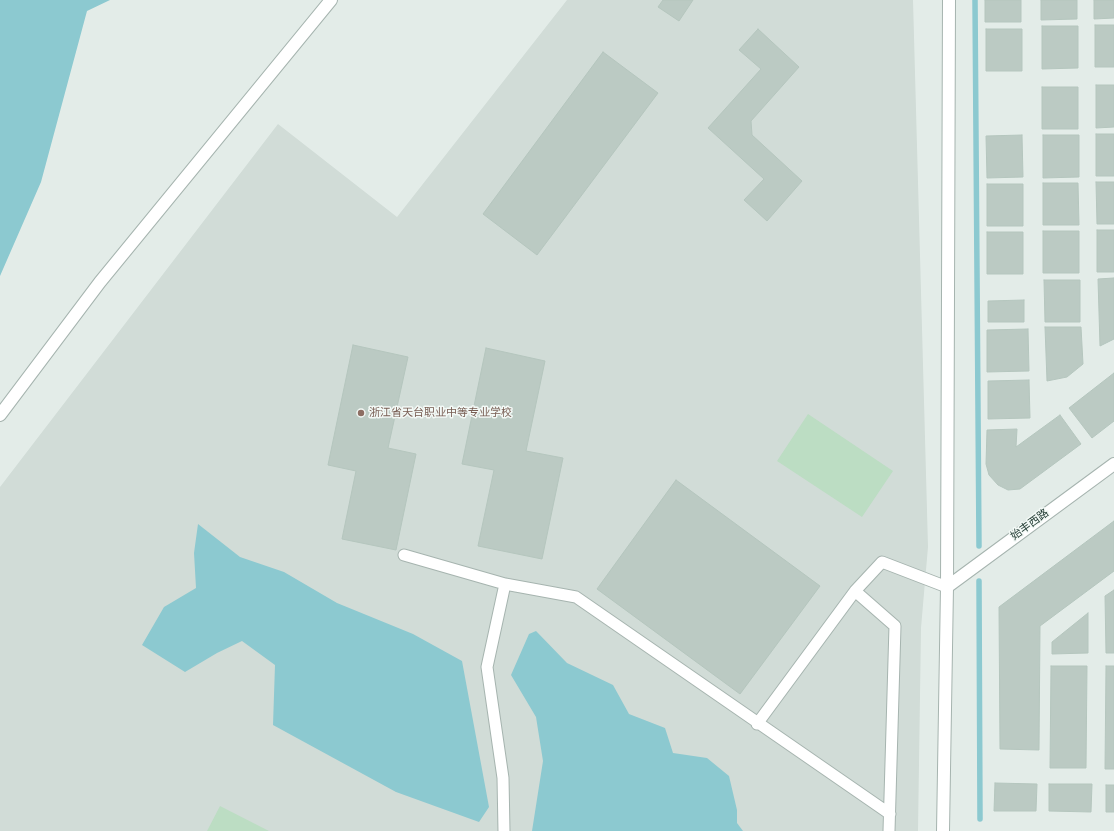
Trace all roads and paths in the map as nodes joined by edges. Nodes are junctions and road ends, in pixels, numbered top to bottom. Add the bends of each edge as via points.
1 (331, 0) edge
2 (949, 0) edge
3 (0, 415) edge
4 (1114, 464) edge
5 (404, 555) dead end
6 (505, 584) junction
7 (947, 587) junction
8 (855, 591) junction
9 (757, 724) junction
10 (890, 814) junction
11 (504, 831) edge
12 (889, 831) edge
13 (943, 831) edge

1 - 3 street via 100,282
2 - 7 street
4 - 7 street, 始丰西路
5 - 6 lane
6 - 9 lane via 576,597
6 - 11 lane via 487,667 503,778
7 - 8 lane via 882,562
7 - 13 street
8 - 9 lane
8 - 10 lane via 895,626
9 - 10 lane
10 - 12 lane

